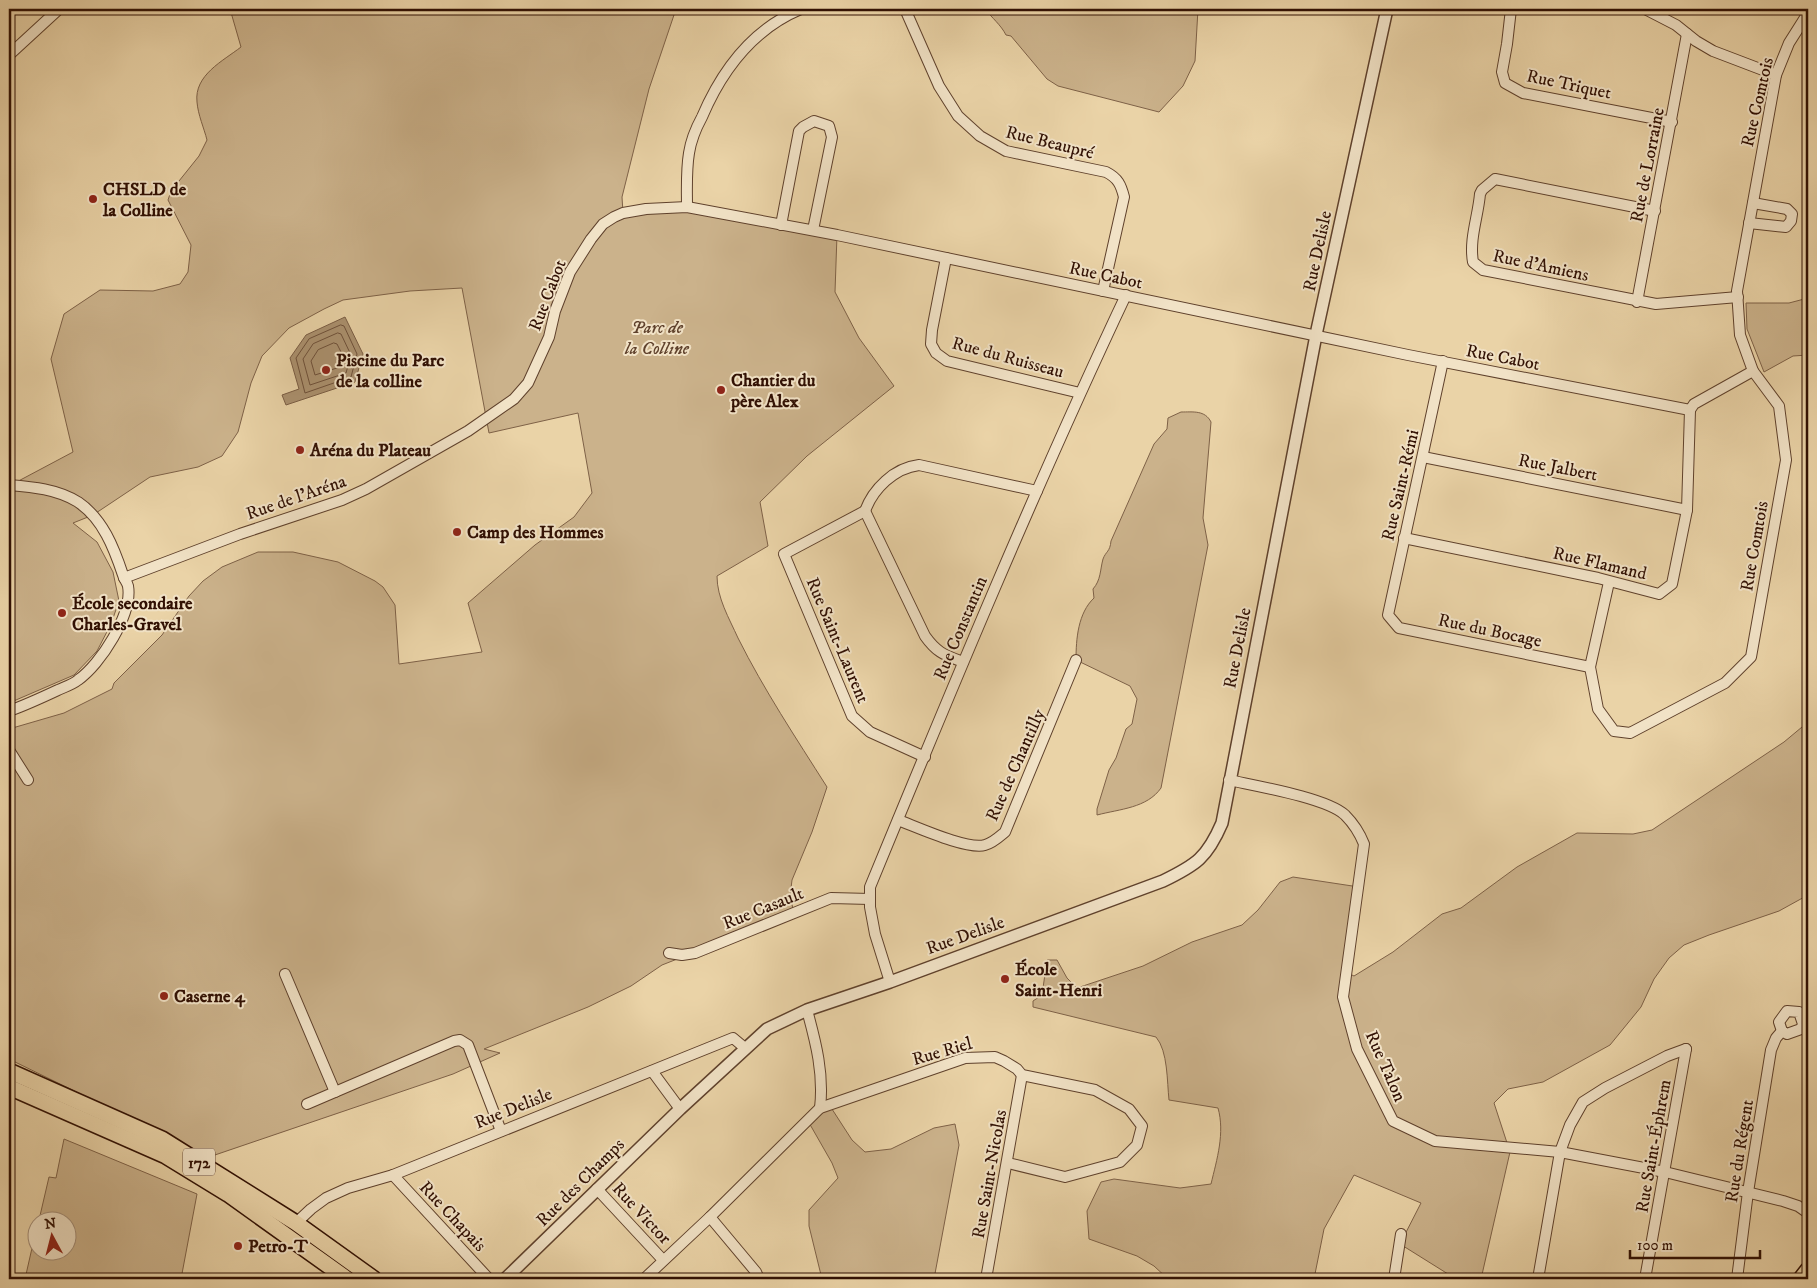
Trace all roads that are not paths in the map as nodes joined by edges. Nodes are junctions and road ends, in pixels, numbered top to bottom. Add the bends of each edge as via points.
1 (59, 9) edge
2 (801, 9) edge
3 (905, 9) edge
4 (1387, 9) edge
5 (1511, 9) edge
6 (1644, 9) edge
7 (1808, 13) edge
8 (1687, 34) junction
9 (9, 55) edge
10 (1776, 75) junction
11 (1672, 122) junction
12 (1752, 203) junction
13 (688, 207) junction
14 (1655, 211) junction
15 (1749, 223) junction
16 (781, 225) junction
17 (813, 230) junction
18 (946, 258) junction
19 (1103, 291) junction
20 (1126, 295) junction
21 (1738, 297) junction
22 (1637, 302) junction
23 (1317, 335) junction
24 (1443, 361) junction
25 (535, 370) joint
26 (1753, 371) junction
27 (1080, 392) junction
28 (1690, 410) junction
29 (1424, 457) junction
30 (9, 485) edge
31 (1037, 490) junction
32 (1687, 510) junction
33 (865, 511) junction
34 (1404, 538) junction
35 (124, 578) junction
36 (1609, 582) junction
37 (1388, 615) joint
38 (1076, 660) dead end
39 (963, 662) junction
40 (1590, 667) junction
41 (9, 711) edge
42 (9, 750) edge
43 (925, 757) junction
44 (28, 780) dead end
45 (1229, 780) junction
46 (898, 820) junction
47 (870, 899) junction
48 (669, 953) dead end
49 (285, 974) dead end
50 (890, 982) junction
51 (807, 1010) junction
52 (790, 1016) joint
53 (1782, 1030) dead end
54 (745, 1048) junction
55 (9, 1071) edge
56 (652, 1071) junction
57 (1022, 1075) junction
58 (9, 1087) edge
59 (334, 1092) junction
60 (307, 1104) dead end
61 (820, 1108) junction
62 (680, 1109) junction
63 (502, 1131) junction
64 (1560, 1152) junction
65 (1008, 1163) junction
66 (1665, 1172) junction
67 (392, 1175) junction
68 (597, 1189) junction
69 (1748, 1192) junction
70 (1808, 1213) edge
71 (710, 1217) junction
72 (296, 1223) junction
73 (1401, 1234) dead end
74 (663, 1260) junction
75 (1808, 1270) edge
76 (347, 1279) edge
77 (374, 1279) edge
78 (489, 1279) edge
79 (504, 1279) edge
80 (644, 1279) edge
81 (758, 1279) edge
82 (986, 1279) edge
83 (1394, 1279) edge
84 (1538, 1279) edge
85 (1645, 1279) edge
86 (1737, 1279) edge
87 (1801, 1279) edge

1 - 9 street
2 - 13 street via 768,27 739,54 708,100 689,151
3 - 19 street, Rue Beaupré via 939,86 958,116 980,136 1006,151 1106,172 1116,178 1124,197
4 - 23 street, Rue Delisle
5 - 11 street, Rue Triquet via 1502,72 1505,83 1523,92
6 - 8 street
7 - 10 street, Rue Comtois via 1789,43
8 - 10 street via 1713,51
8 - 11 street, Rue de Lorraine
10 - 12 street, Rue Comtois
11 - 14 street, Rue de Lorraine
12 - 15 street, Rue Comtois
12 - 15 street via 1787,209 1792,214 1791,221 1786,227
13 - 16 street, Rue Cabot
13 - 25 street, Rue Cabot via 623,213 603,224 586,244 570,272
14 - 22 street, Rue de Lorraine
14 - 22 street, Rue d'Amiens via 1496,179 1482,190 1474,224 1471,252 1473,262 1483,270
15 - 21 street, Rue Comtois
16 - 17 street, Rue Cabot
16 - 17 street via 799,131 814,121 829,126 832,137
17 - 18 street, Rue Cabot
18 - 19 street, Rue Cabot
18 - 27 street, Rue du Ruisseau via 932,330 931,344 936,353 947,361
19 - 20 street, Rue Cabot
20 - 23 street, Rue Cabot
20 - 27 street, Rue Constantin
21 - 22 street, Rue d'Amiens via 1656,304
21 - 26 street, Rue Comtois via 1740,334
23 - 24 street, Rue Cabot
23 - 45 street, Rue Delisle
24 - 28 street, Rue Cabot
24 - 29 street, Rue Saint-Rémi
25 - 35 street, Rue de l'Aréna via 514,398 468,432 366,489
26 - 28 street via 1694,404
26 - 40 street, Rue Comtois via 1778,406 1786,460 1751,657 1725,683 1630,733 1614,731 1598,709
27 - 31 street, Rue Constantin
28 - 32 street, Rue Flamand
29 - 32 street, Rue Jalbert
29 - 34 street, Rue Saint-Rémi
30 - 35 street via 50,490 79,503 93,515 109,539
31 - 33 street via 914,465 896,473 881,486
31 - 39 street, Rue Constantin
32 - 36 street, Rue Flamand via 1672,584 1659,594
33 - 39 street via 925,636 941,654
33 - 43 street, Rue Saint-Laurent via 784,554 852,716 870,732
34 - 36 street, Rue Flamand
34 - 37 street, Rue Saint-Rémi
35 - 41 street via 128,585 123,613 111,644 101,658 78,681
36 - 40 street
37 - 40 street, Rue du Bocage via 1399,628
38 - 46 street, Rue de Chantilly via 1005,832 985,845 976,846
39 - 43 street, Rue Constantin
42 - 44 street
43 - 46 street, Rue Constantin
45 - 50 street, Rue Delisle via 1220,828 1210,848 1195,865 1163,881
45 - 64 street, Rue Talon via 1317,801 1344,814 1364,844 1343,997 1357,1049 1393,1121 1435,1141
46 - 47 street, Rue Constantin via 870,887
47 - 48 street, Rue Casault via 831,898 695,953
47 - 50 street, Rue Constantin via 875,934
49 - 59 street
50 - 51 street, Rue Delisle
51 - 52 street, Rue Delisle
51 - 61 street via 817,1048 822,1092
52 - 54 street, Rue des Champs via 767,1029
53 - 69 street, Rue du Régent via 1771,1050
54 - 56 street, Rue Delisle via 732,1038
54 - 62 street, Rue des Champs
55 - 72 main road, 172 via 162,1139
56 - 62 street
56 - 63 street, Rue Delisle
57 - 61 street, Rue Riel via 995,1057 964,1058
57 - 65 street, Rue Saint-Nicolas
57 - 65 street, Rue Riel via 1095,1090 1129,1109 1142,1126 1137,1145 1120,1162 1065,1177
58 - 76 main road, 172 via 166,1156 228,1194
59 - 60 street
59 - 63 street via 460,1040 468,1046
61 - 71 street, Rue Riel
62 - 68 street, Rue des Champs
63 - 67 street, Rue Delisle
64 - 66 street, Rue Talon
64 - 66 street, Rue Saint-Éphrem via 1570,1125 1593,1094 1686,1049
64 - 84 street
65 - 82 street, Rue Saint-Nicolas
66 - 69 street, Rue Talon
66 - 85 street, Rue Saint-Éphrem
67 - 72 street, Rue Delisle via 326,1198
67 - 78 street, Rue Chapais
68 - 74 street, Rue Victor
68 - 79 street, Rue des Champs
69 - 70 street, Rue Talon via 1798,1206
69 - 86 street, Rue du Régent
71 - 74 street, Rue Riel
71 - 81 street via 756,1272
72 - 77 main road, 172
73 - 83 street
74 - 80 street, Rue Riel
75 - 87 main road

